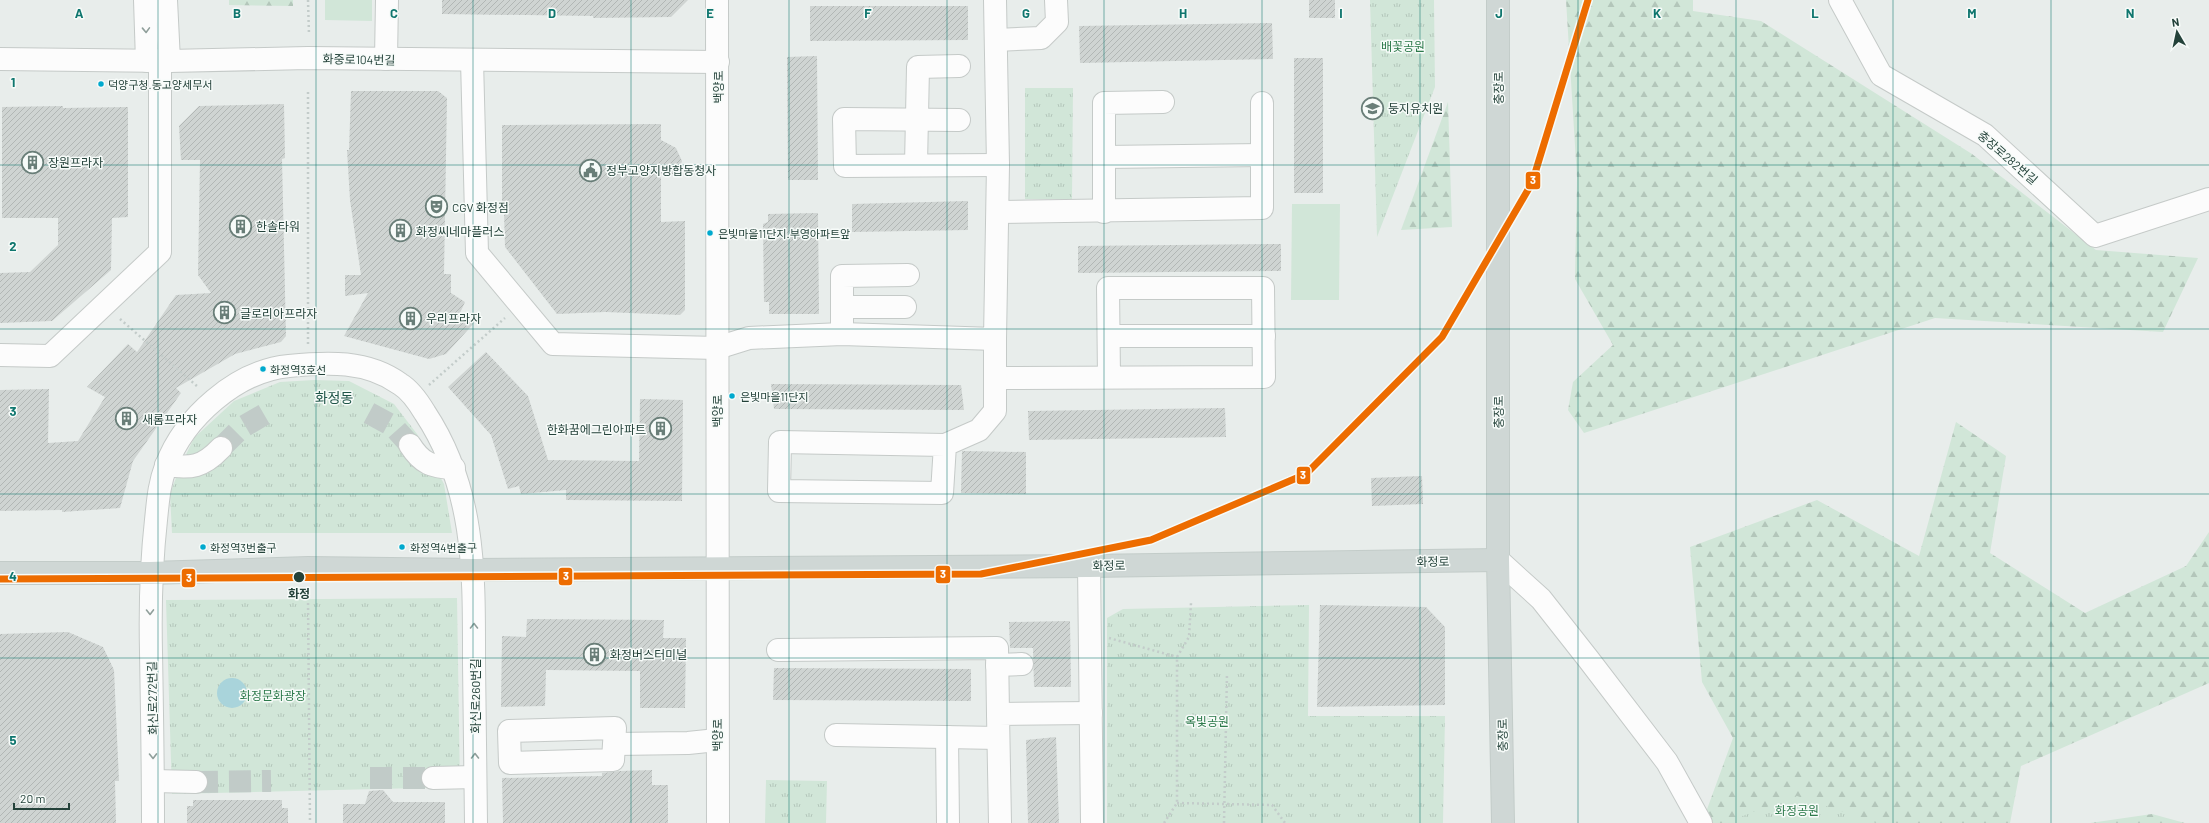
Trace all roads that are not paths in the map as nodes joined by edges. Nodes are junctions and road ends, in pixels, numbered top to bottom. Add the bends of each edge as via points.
1 (145, 0) edge
2 (166, 0) edge
3 (387, 0) edge
4 (717, 0) edge
5 (995, 0) edge
6 (1056, 0) edge
7 (1498, 0) edge
8 (1840, 0) edge
9 (996, 40) junction
10 (386, 59) junction
11 (0, 60) edge
12 (472, 60) junction
13 (159, 61) junction
14 (718, 62) junction
15 (958, 66) dead end
16 (1163, 102) dead end
17 (1262, 103) dead end
18 (917, 119) junction
19 (959, 120) dead end
20 (1262, 155) junction
21 (1104, 157) junction
22 (916, 165) junction
23 (998, 165) junction
24 (2209, 199) edge
25 (998, 212) junction
26 (1104, 212) junction
27 (908, 275) dead end
28 (842, 307) junction
29 (905, 307) dead end
30 (842, 334) junction
31 (1109, 336) junction
32 (1264, 336) junction
33 (995, 339) junction
34 (717, 348) junction
35 (0, 355) edge
36 (996, 378) junction
37 (1109, 378) junction
38 (945, 444) junction
39 (410, 445) tunnel mouth
40 (221, 448) tunnel mouth
41 (166, 465) junction
42 (454, 468) junction
43 (1498, 560) junction
44 (1089, 566) junction
45 (717, 567) junction
46 (473, 570) junction
47 (0, 573) edge
48 (150, 573) junction
49 (778, 650) dead end
50 (1022, 664) dead end
51 (997, 665) junction
52 (1091, 713) junction
53 (998, 714) junction
54 (836, 735) dead end
55 (947, 737) junction
56 (998, 738) junction
57 (717, 740) junction
58 (615, 744) dead end
59 (475, 777) junction
60 (433, 778) tunnel mouth
61 (153, 781) junction
62 (196, 782) tunnel mouth
63 (153, 823) edge
64 (476, 823) edge
65 (718, 823) edge
66 (948, 823) edge
67 (1000, 823) edge
68 (1092, 823) edge
69 (1503, 823) edge
70 (1701, 823) edge

1 -> 13 street
2 - 13 street
3 - 10 street
4 - 14 street, 백양로
5 - 9 street
6 - 9 street via 1057,22 1041,38
7 - 43 main road, 충장로
8 - 24 street, 충장로282번길 via 1881,75 1985,135 2095,236
9 - 23 street
10 - 12 street, 화중로104번길
10 - 13 street, 화중로104번길
11 - 13 street, 화중로104번길
12 - 14 street, 화중로104번길
12 - 34 street via 476,253 553,344
13 - 35 street via 160,252 50,356
14 - 34 street, 백양로
15 - 18 street via 918,67
16 - 21 street via 1104,103
17 - 20 street
18 - 19 street
18 - 22 street
18 - 22 street via 844,119 845,166
20 - 21 street
20 - 26 street via 1262,208
21 - 26 street
22 - 23 street
23 - 25 street
25 - 26 street
25 - 33 street
27 - 28 street via 842,276
28 - 29 street
28 - 30 street
30 - 33 street
30 - 34 street via 749,338
31 - 32 street
31 - 32 street via 1108,288 1263,288
31 - 37 street
32 - 37 street via 1264,377
33 - 36 street
34 - 45 street, 백양로
36 - 37 street
36 - 38 street via 995,411 979,430
38 - 38 street via 780,442 779,491 942,493
39 - 42 street via 417,457 435,467
40 - 41 street via 200,466
41 - 42 street, 화신로260번길 via 182,434 203,411 225,392 250,377 276,367 347,363 376,372 401,384 433,425
41 - 48 street, 화신로272번길 via 158,492
42 - 46 street, 화신로260번길 via 467,517
43 - 44 main road, 화정로
43 - 69 main road, 충장로
43 - 70 street via 1541,599 1667,762
44 - 45 main road, 화정로
44 - 52 street
45 - 46 main road, 화정로
45 - 57 street, 백양로
46 - 48 main road, 화정로 via 308,568
59 -> 46 street, 화신로260번길
47 - 48 main road, 화정로
48 -> 61 street, 화신로272번길
49 - 51 street via 997,648
50 - 51 street
51 - 53 street
52 - 53 street
52 - 68 street
53 - 56 street
54 - 55 street
55 - 56 street
55 - 66 street
56 - 67 street
57 - 58 street via 688,744
57 - 65 street, 백양로
59 - 60 street
59 - 64 street, 화신로260번길
61 - 62 street
61 - 63 street, 화신로272번길

